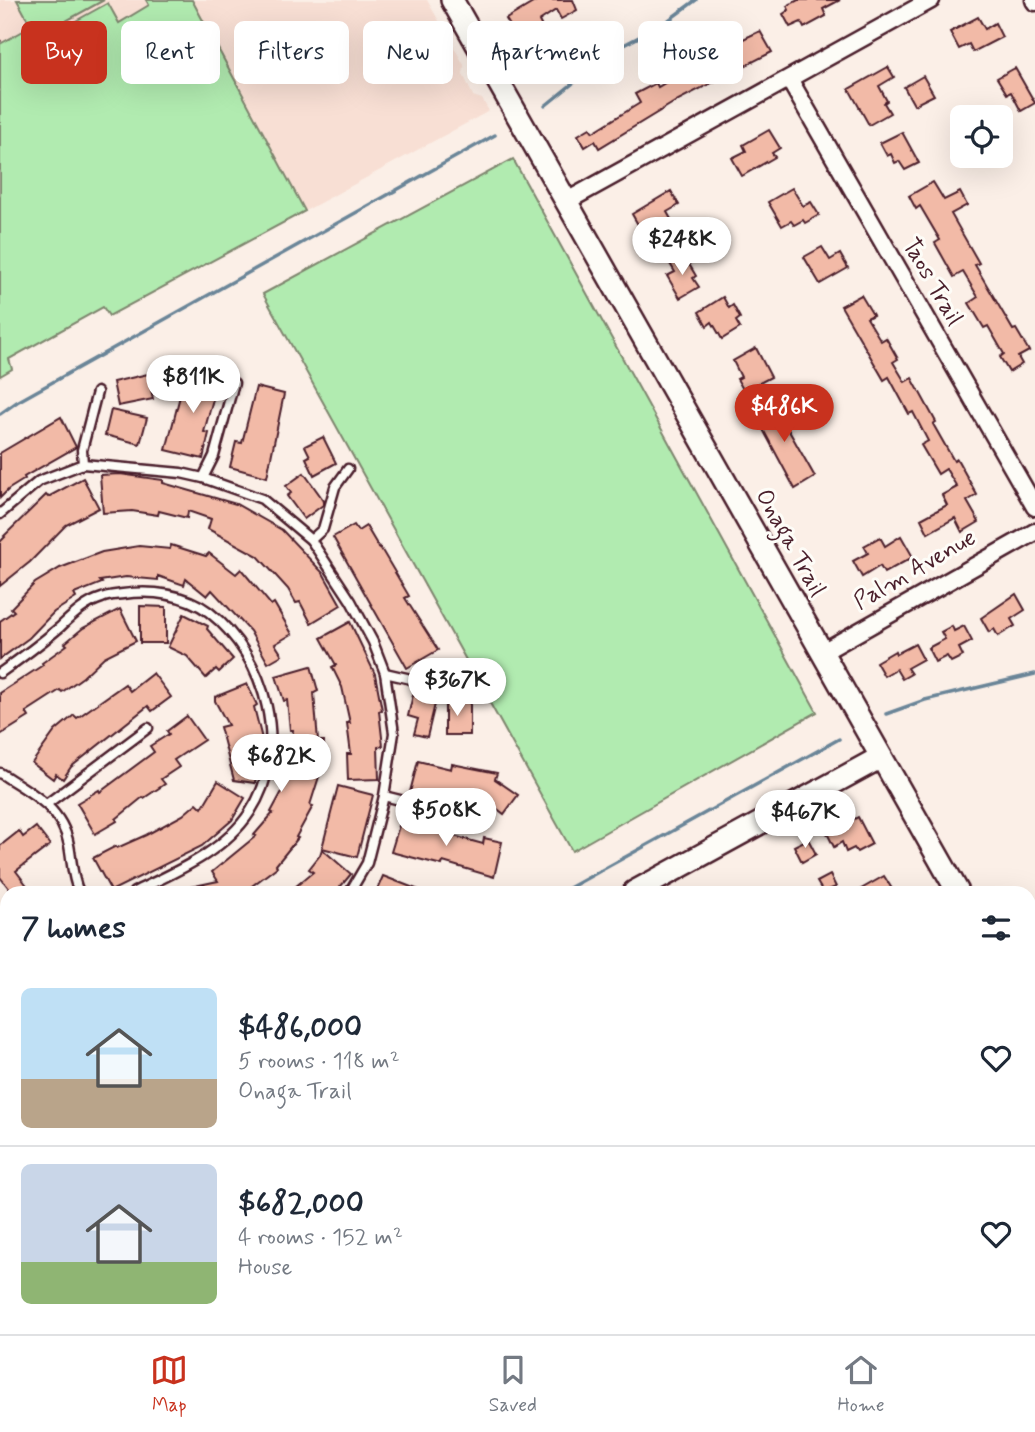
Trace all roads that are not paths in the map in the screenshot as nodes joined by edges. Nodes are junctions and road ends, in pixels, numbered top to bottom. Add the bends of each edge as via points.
1 (930, 0) edge
2 (457, 2) edge
3 (789, 79) junction
4 (567, 201) junction
5 (234, 383) dead end
6 (97, 392) dead end
7 (83, 464) junction
8 (348, 469) dead end
9 (203, 478) junction
10 (1035, 507) edge
11 (0, 514) edge
12 (1035, 531) edge
13 (311, 540) junction
14 (821, 653) junction
15 (0, 673) edge
16 (385, 673) junction
17 (467, 686) dead end
18 (148, 728) dead end
19 (881, 757) junction
20 (0, 773) edge
21 (384, 796) junction
22 (48, 803) junction
23 (480, 820) dead end
24 (78, 886) edge
25 (145, 886) edge
26 (354, 886) edge
27 (661, 886) edge
28 (955, 886) edge

1 - 3 street
2 - 4 street, Onaga Trail
3 - 4 street
3 - 10 street, Taos Trail
4 - 14 street, Onaga Trail
5 - 9 lane via 214,456
6 - 7 lane via 82,450
7 - 9 lane
7 - 11 lane via 39,481
8 - 13 lane via 335,487 323,529
9 - 13 lane via 262,499
12 - 14 street, Palm Avenue
13 - 16 lane via 351,601
14 - 19 street, Onaga Trail
15 - 25 lane via 83,607 103,597 157,592 208,612 233,636 267,702 270,757 262,792 234,832 213,850
16 - 17 lane via 437,685
16 - 21 lane via 394,733
18 - 22 lane
19 - 27 street
19 - 28 street, Onaga Trail
20 - 22 lane
21 - 23 lane
21 - 26 lane via 367,863
22 - 24 lane via 69,841

